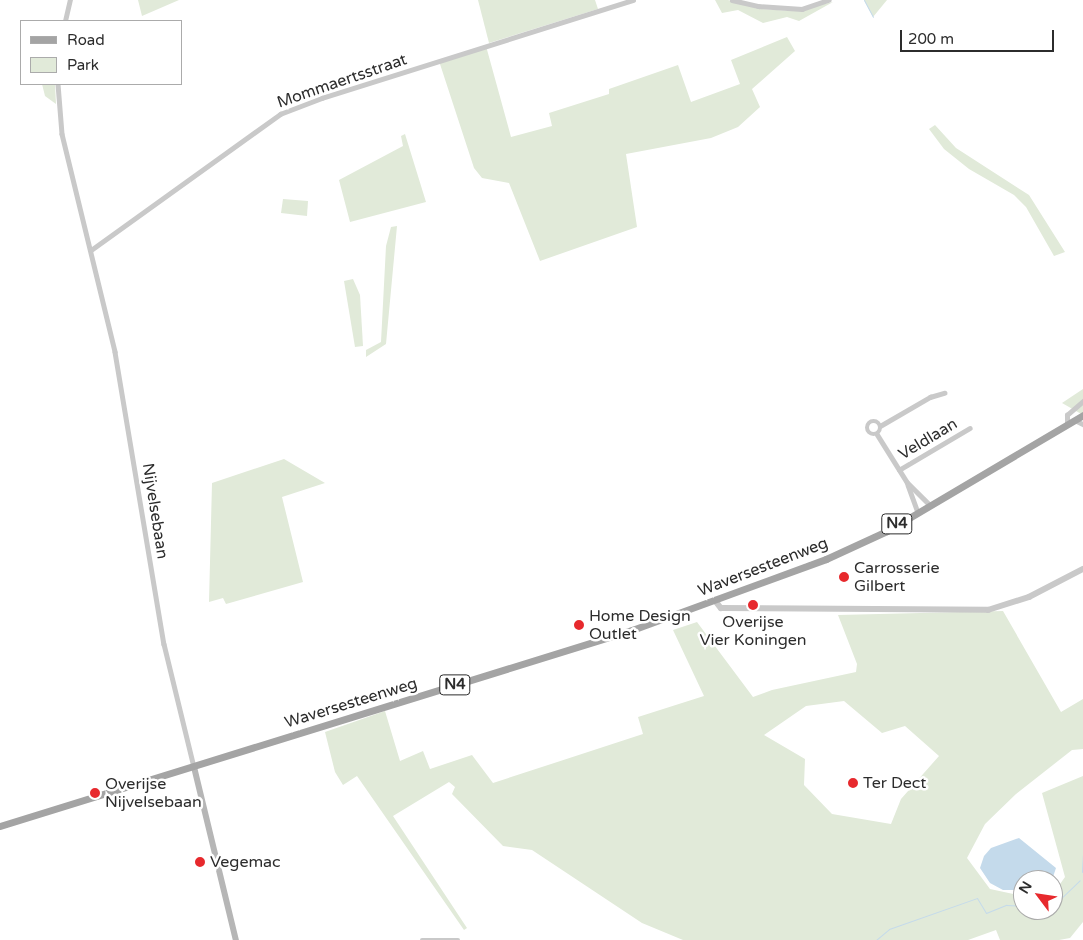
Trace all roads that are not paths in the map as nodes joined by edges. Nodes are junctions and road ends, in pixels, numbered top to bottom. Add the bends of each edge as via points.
1 (70, 0) edge
2 (633, 0) edge
3 (732, 0) edge
4 (828, 0) edge
5 (65, 20) edge
6 (58, 85) edge
7 (91, 250) junction
8 (944, 393) dead end
9 (1083, 401) edge
10 (1083, 415) edge
11 (1075, 420) junction
12 (1067, 424) junction
13 (1083, 424) edge
14 (880, 426) junction
15 (970, 428) dead end
16 (877, 434) junction
17 (899, 470) junction
18 (907, 482) junction
19 (930, 505) junction
20 (918, 512) junction
21 (1083, 568) edge
22 (715, 600) junction
23 (194, 766) junction
24 (0, 826) edge
25 (236, 940) edge
26 (422, 940) edge
27 (458, 940) edge

1 - 5 street
2 - 7 street, Mommaertsstraat via 280,114
3 - 4 street via 758,6 802,9
6 - 7 street, Nijvelsebaan via 62,134
7 - 23 street, Nijvelsebaan via 115,352 164,644
8 - 14 street, Veldlaan via 930,397
9 - 12 street via 1067,415
10 - 11 main road, Waversesteenweg / N4
11 - 12 main road, Waversesteenweg / N4
11 - 13 street
12 - 19 main road, Waversesteenweg / N4
14 - 16 street, Veldlaan
14 - 16 street, Veldlaan via 876,421 868,424 869,432
15 - 17 street, Veldlaan
16 - 17 street, Veldlaan
17 - 18 street, Veldlaan
18 - 19 street, Veldlaan
18 - 20 street, Veldlaan
19 - 20 main road, Waversesteenweg / N4
20 - 22 main road, Waversesteenweg / N4 via 846,551
21 - 22 street via 1020,601 988,610 722,608
22 - 23 main road, Waversesteenweg / N4 via 632,630
23 - 24 main road, Waversesteenweg / N4
23 - 25 main road, Nijvelsebaan
26 - 27 street

